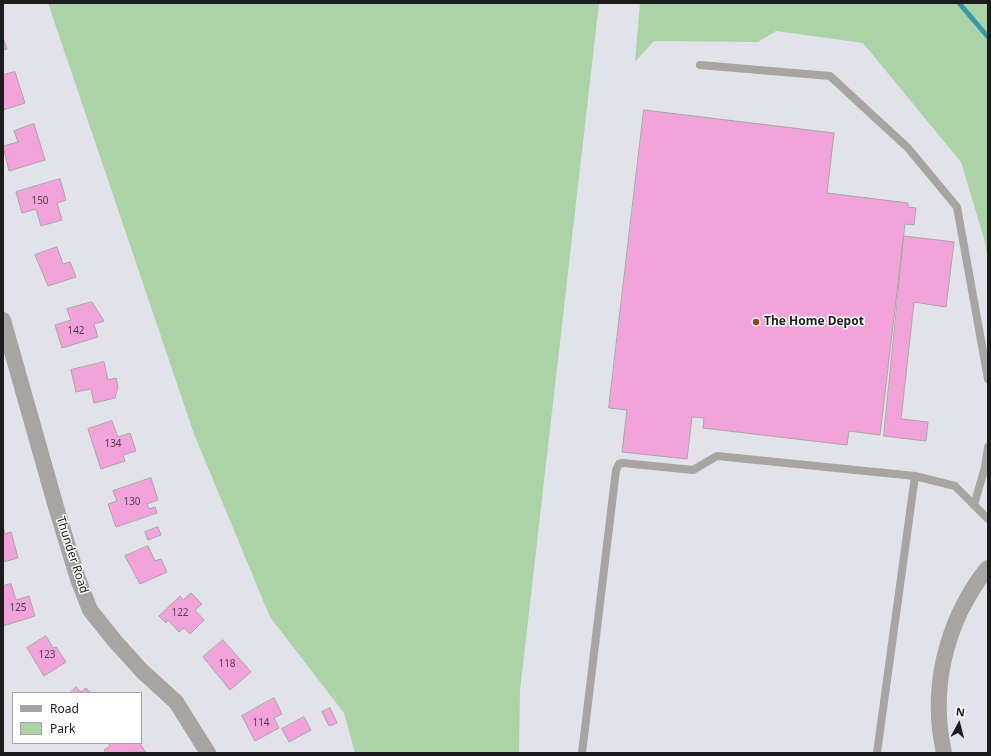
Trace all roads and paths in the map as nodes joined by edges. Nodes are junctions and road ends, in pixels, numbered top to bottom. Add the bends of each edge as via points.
1 (700, 65) dead end
2 (3, 320) edge
3 (988, 379) edge
4 (988, 447) edge
5 (915, 476) junction
6 (974, 505) junction
7 (988, 519) edge
8 (988, 568) edge
9 (208, 753) edge
10 (582, 753) edge
11 (877, 753) edge
12 (944, 753) edge

1 - 3 lane via 830,76 908,148 957,207
2 - 9 street, Thunder Road via 56,508 90,610 142,671 176,702
4 - 6 lane
5 - 6 lane via 955,486
5 - 10 lane via 717,456 693,470 619,464 616,470
5 - 11 lane
6 - 7 lane
8 - 12 street via 970,592 951,632 944,654 939,677 938,701

